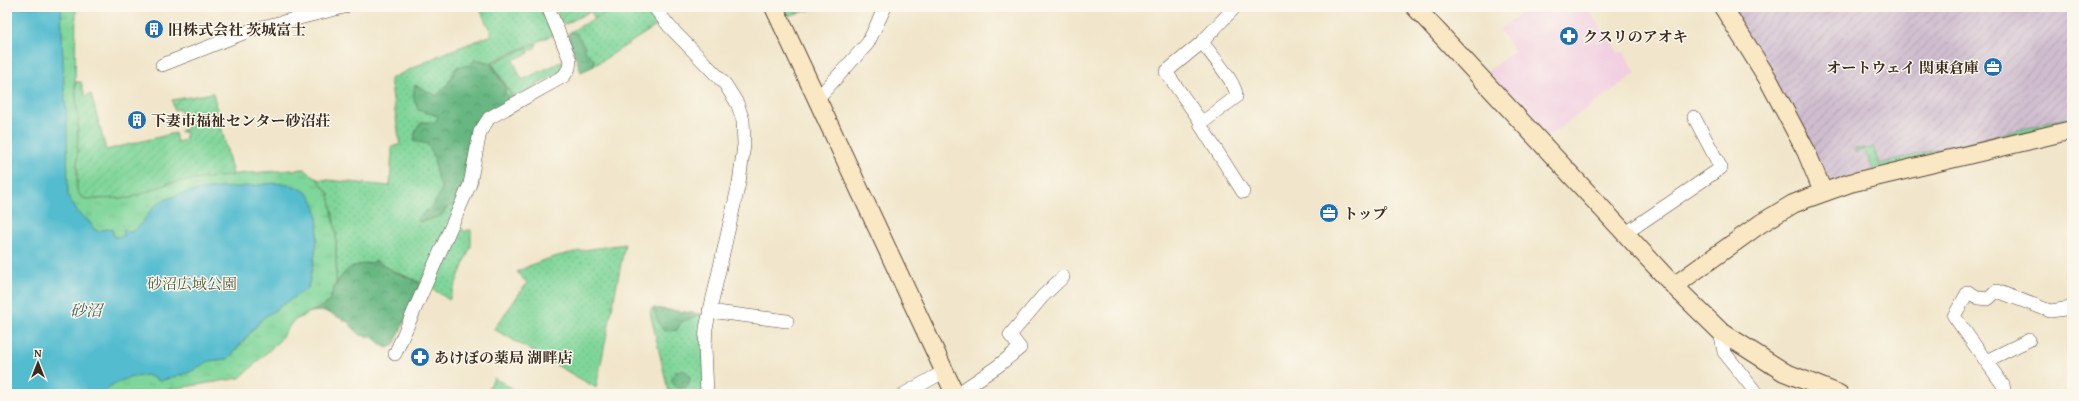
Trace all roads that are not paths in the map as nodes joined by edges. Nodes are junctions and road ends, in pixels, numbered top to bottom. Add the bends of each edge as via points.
1 (344, 7) edge
2 (548, 7) edge
3 (654, 7) edge
4 (774, 7) edge
5 (884, 7) edge
6 (1235, 7) edge
7 (1415, 7) edge
8 (1723, 7) edge
9 (1202, 42) junction
10 (162, 65) dead end
11 (817, 99) junction
12 (1694, 117) dead end
13 (1199, 119) junction
14 (2072, 130) edge
15 (1243, 192) dead end
16 (1823, 192) junction
17 (1626, 233) junction
18 (1063, 278) dead end
19 (1674, 286) junction
20 (2072, 308) edge
21 (709, 311) junction
22 (787, 321) dead end
23 (1720, 331) junction
24 (2029, 340) dead end
25 (395, 354) dead end
26 (1986, 361) junction
27 (945, 371) junction
28 (707, 394) edge
29 (904, 394) edge
30 (956, 394) edge
31 (1757, 394) edge
32 (1839, 394) edge
33 (2004, 394) edge

1 - 10 street via 254,29
2 - 25 street via 570,60 569,68 564,76 489,118 480,132 470,184
3 - 21 street via 725,84 737,103 743,120 744,145 739,183
4 - 11 street
5 - 11 street via 868,43
6 - 9 street
7 - 17 street
8 - 16 street via 1772,85 1806,151
9 - 13 street via 1166,72
9 - 13 street via 1233,84 1237,94 1207,119
11 - 27 street
12 - 17 street via 1721,168
13 - 15 street
14 - 16 street via 1850,183
16 - 19 street via 1793,204 1760,224
17 - 19 street
18 - 30 street via 1043,296 1010,335 1021,347 1017,352
19 - 23 street
20 - 26 street via 2050,311 1997,290 1988,299 1979,298 1968,292 1954,316
21 - 22 street
21 - 28 street via 705,347
23 - 31 street via 1724,352
23 - 32 street via 1784,372
24 - 26 street
26 - 33 street via 2003,385
27 - 29 street
27 - 30 street

